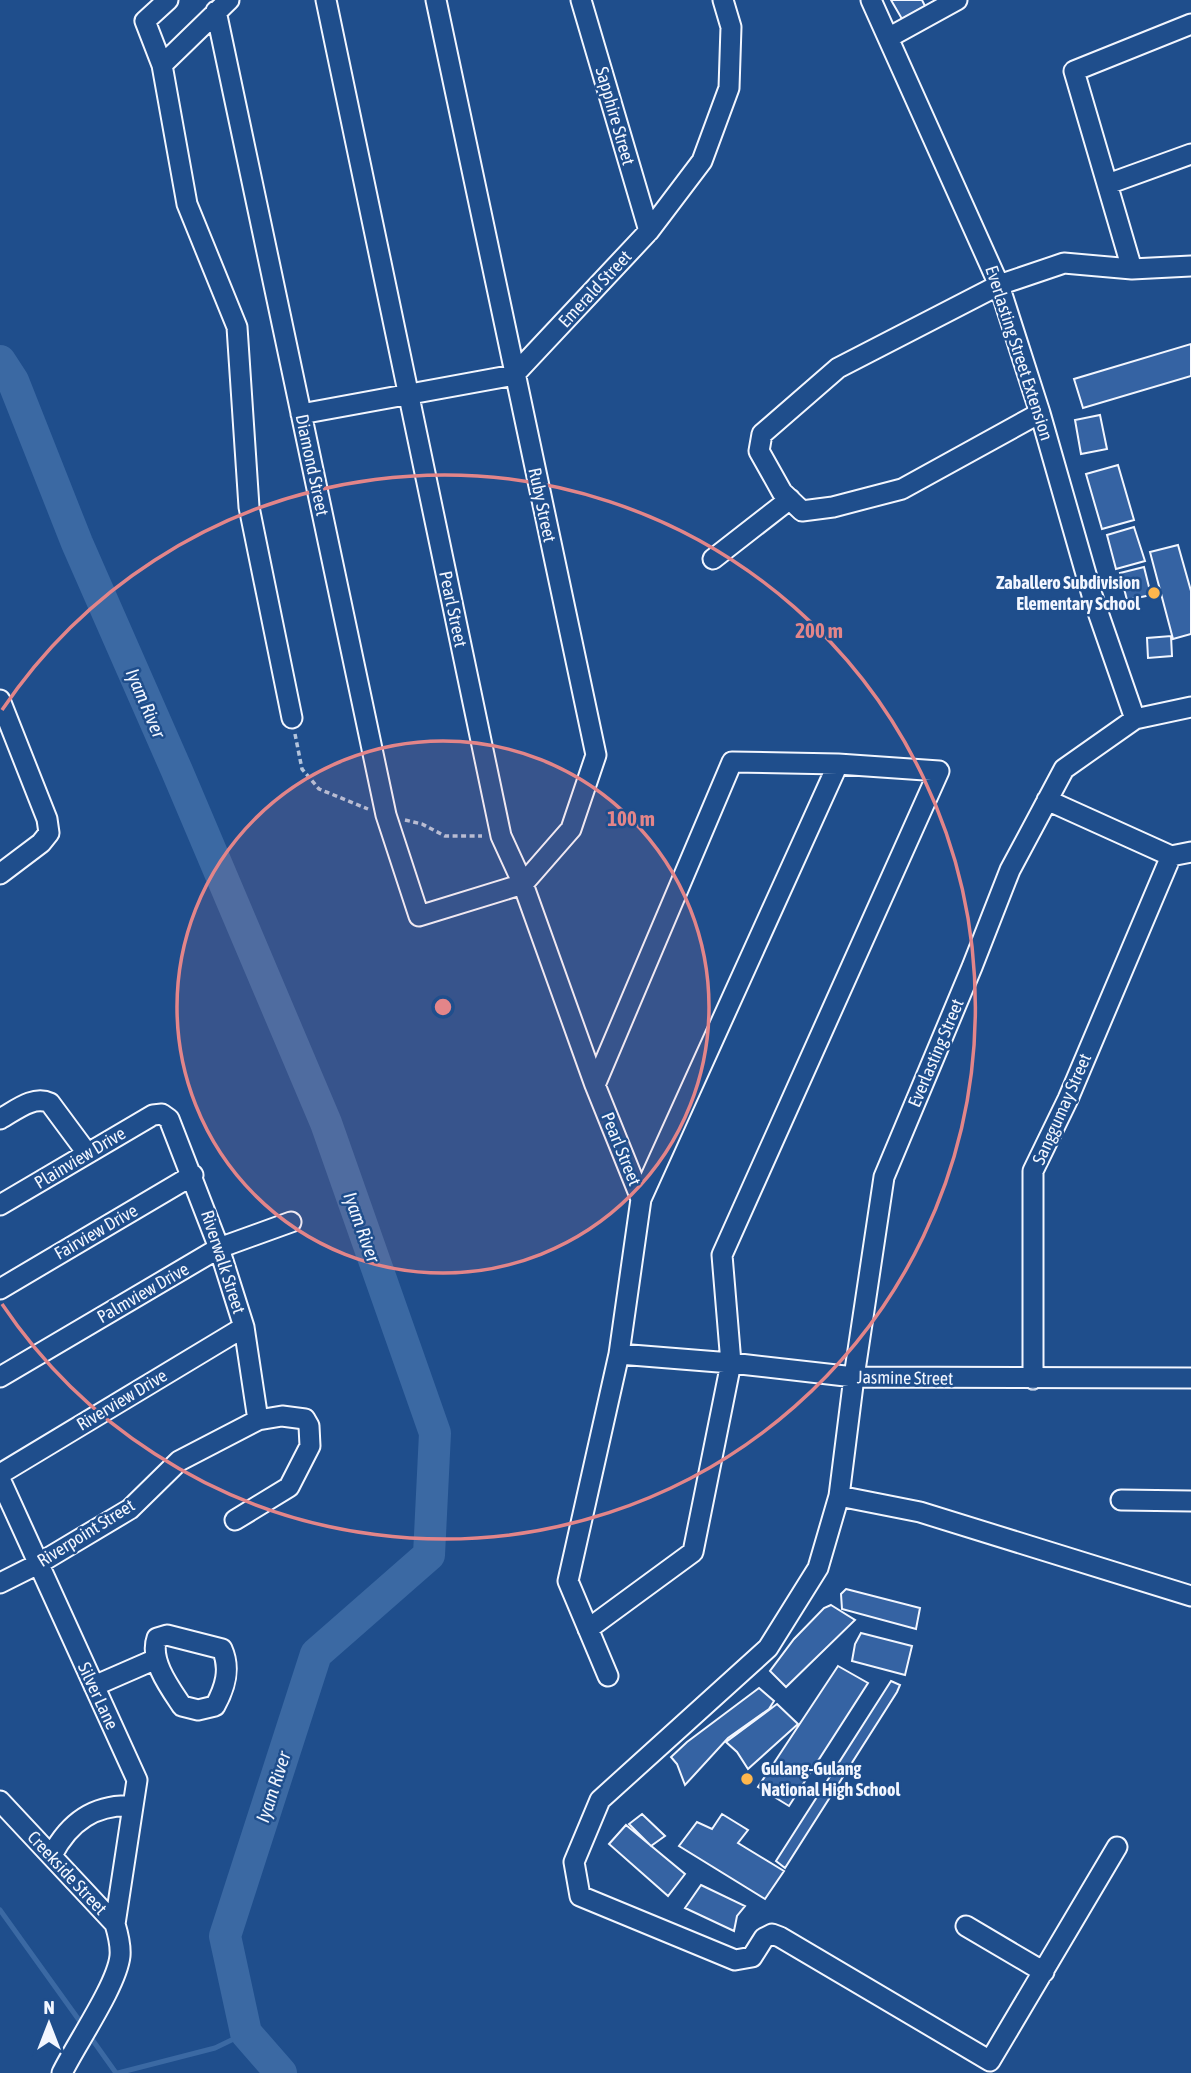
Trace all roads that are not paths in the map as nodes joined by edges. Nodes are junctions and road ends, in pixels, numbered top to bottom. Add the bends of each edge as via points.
1 (168, 0) edge
2 (326, 0) edge
3 (436, 0) edge
4 (581, 0) edge
5 (723, 0) edge
6 (871, 0) edge
7 (957, 0) edge
8 (223, 5) edge
9 (1191, 24) edge
10 (888, 38) junction
11 (162, 65) junction
12 (1191, 153) edge
13 (1108, 184) junction
14 (649, 231) junction
15 (1191, 266) edge
16 (1132, 269) junction
17 (999, 285) junction
18 (514, 376) junction
19 (408, 396) junction
20 (1040, 413) junction
21 (301, 414) junction
22 (790, 499) junction
23 (713, 559) dead end
24 (0, 700) edge
25 (1191, 707) edge
26 (292, 718) road end
27 (1135, 719) junction
28 (838, 764) junction
29 (1047, 800) junction
30 (1191, 852) edge
31 (1171, 856) junction
32 (0, 874) edge
33 (523, 884) junction
34 (595, 1085) junction
35 (162, 1114) joint
36 (0, 1119) edge
37 (87, 1153) junction
38 (193, 1175) junction
39 (641, 1199) junction
40 (0, 1205) edge
41 (291, 1222) dead end
42 (219, 1248) junction
43 (0, 1289) edge
44 (244, 1327) junction
45 (619, 1354) junction
46 (731, 1363) junction
47 (0, 1377) edge
48 (854, 1377) junction
49 (1191, 1378) edge
50 (1033, 1379) junction
51 (258, 1420) junction
52 (0, 1477) edge
53 (839, 1496) junction
54 (1121, 1500) dead end
55 (1191, 1501) edge
56 (235, 1520) dead end
57 (38, 1564) junction
58 (0, 1583) edge
59 (1191, 1596) edge
60 (588, 1629) junction
61 (156, 1659) dead end
62 (608, 1676) dead end
63 (94, 1686) junction
64 (0, 1801) edge
65 (133, 1806) junction
66 (1117, 1847) dead end
67 (52, 1855) junction
68 (115, 1924) junction
69 (966, 1926) dead end
70 (1044, 1972) junction
71 (62, 2073) edge

1 - 11 street via 145,21
2 - 19 street, Pearl Street
3 - 18 street, Ruby Street
4 - 14 street, Sapphire Street
5 - 14 street, Emerald Street via 731,27 729,88 702,161
6 - 10 street, Everlasting Street Extension
7 - 10 street
8 - 11 street
8 - 21 street, Diamond Street
9 - 13 street via 1074,71
10 - 17 street, Everlasting Street Extension
11 - 26 street via 187,204 237,327 249,507
12 - 13 street
13 - 16 street
14 - 18 street, Emerald Street
15 - 16 street
16 - 17 street via 1064,263
17 - 20 street, Everlasting Street Extension
17 - 22 street via 838,368 762,434 759,451
18 - 19 street
18 - 33 street, Ruby Street via 596,755 571,829
19 - 21 street
19 - 33 street, Pearl Street via 501,836
20 - 22 street via 902,489 802,511
20 - 27 street, Everlasting Street Extension via 1092,595
21 - 33 street, Diamond Street via 386,815 419,916
22 - 23 street
24 - 32 street via 49,834
25 - 27 street, Everlasting Street
27 - 29 street, Everlasting Street via 1064,769
28 - 34 street via 732,762
28 - 39 street
28 - 46 street via 939,771 722,1255
29 - 31 street
29 - 48 street, Everlasting Street via 1010,870 884,1177
30 - 31 street
31 - 50 street, Sanggumay Street via 1034,1171
33 - 34 street, Pearl Street
34 - 39 street, Pearl Street
35 - 37 street, Plainview Drive
35 - 38 street, Riverwalk Street via 169,1119
36 - 37 street via 42,1099 50,1103
37 - 40 street, Plainview Drive
38 - 42 street, Riverwalk Street
38 - 43 street, Fairview Drive
39 - 45 street
41 - 42 street, Palmview Drive
42 - 44 street, Riverwalk Street
42 - 47 street, Palmview Drive
44 - 51 street, Riverwalk Street
44 - 52 street, Riverview Drive
45 - 46 street, Jasmine Street
45 - 60 street via 568,1581
46 - 48 street, Jasmine Street
46 - 60 street via 693,1552
48 - 50 street, Jasmine Street
48 - 53 street, Everlasting Street
49 - 50 street, Jasmine Street
51 - 56 street, Riverpoint Street via 305,1419 310,1446 289,1487
51 - 57 street, Riverpoint Street via 179,1461 130,1509
52 - 57 street, Silver Lane
53 - 59 street via 920,1512
53 - 70 street, Everlasting Street via 818,1568 768,1648 600,1800 574,1862 580,1896 736,1960 752,1956 764,1938 780,1937 990,2061
54 - 55 street
57 - 58 street, Riverpoint Street
57 - 63 street, Silver Lane
60 - 62 street
61 - 63 street
63 - 65 street, Silver Lane via 137,1780
64 - 67 street, Creekside Street
65 - 67 street via 111,1807 80,1818
65 - 68 street, Silver Lane
66 - 70 street
67 - 68 street, Creekside Street
68 - 71 street, Creekside Street via 120,1958
69 - 70 street

